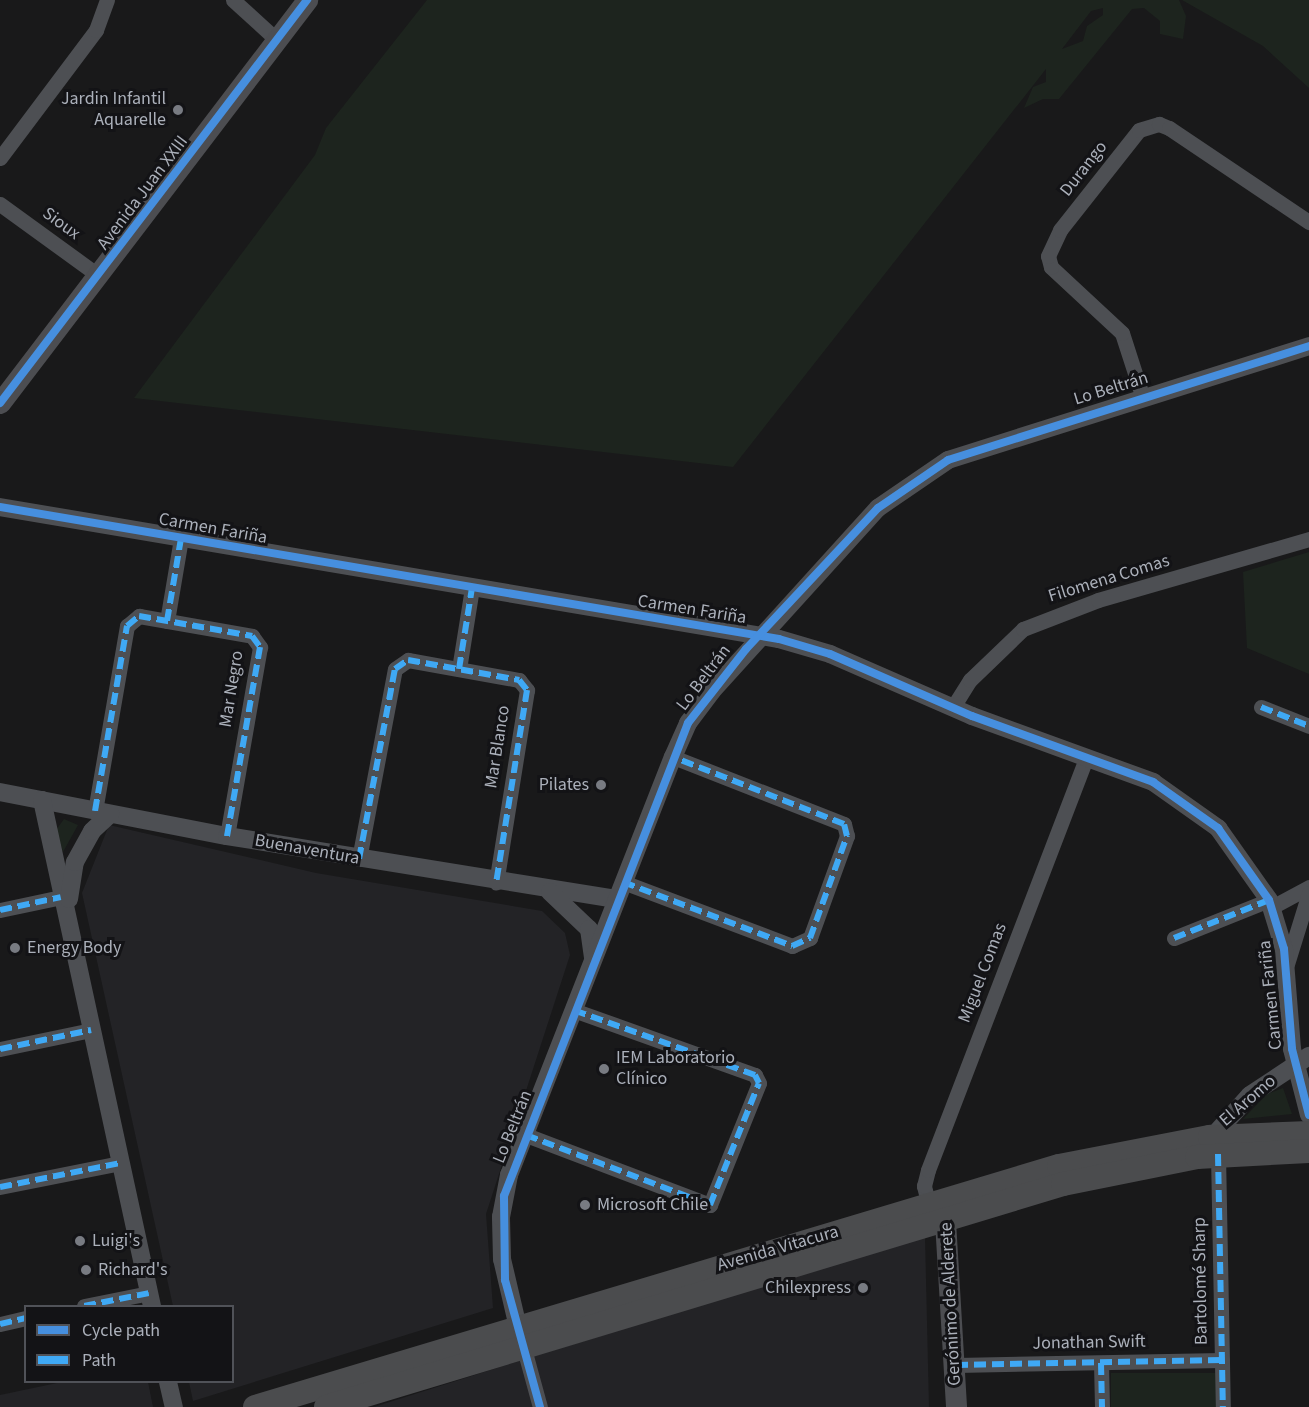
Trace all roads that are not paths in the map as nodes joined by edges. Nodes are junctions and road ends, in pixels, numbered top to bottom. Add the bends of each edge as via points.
1 (107, 0) edge
2 (233, 0) edge
3 (307, 0) edge
4 (277, 40) junction
5 (0, 159) edge
6 (0, 204) edge
7 (1309, 222) edge
8 (99, 276) junction
9 (1309, 346) edge
10 (3, 394) edge
11 (1142, 395) junction
12 (0, 507) edge
13 (181, 538) junction
14 (1309, 539) edge
15 (472, 588) junction
16 (167, 621) junction
17 (759, 636) junction
18 (459, 669) junction
19 (953, 707) junction
20 (1260, 707) dead end
21 (1309, 726) edge
22 (1087, 756) junction
23 (673, 757) junction
24 (0, 792) edge
25 (42, 800) junction
26 (102, 813) junction
27 (227, 836) junction
28 (359, 859) junction
29 (623, 882) junction
30 (496, 883) junction
31 (1309, 886) edge
32 (548, 891) junction
33 (1309, 893) edge
34 (61, 897) junction
35 (616, 899) junction
36 (1271, 903) junction
37 (0, 910) edge
38 (68, 928) junction
39 (1174, 938) dead end
40 (594, 961) junction
41 (1287, 964) junction
42 (576, 1011) junction
43 (91, 1030) junction
44 (0, 1049) edge
45 (1302, 1060) edge
46 (1309, 1114) edge
47 (1309, 1133) edge
48 (526, 1135) junction
49 (1209, 1149) junction
50 (1309, 1151) edge
51 (120, 1163) junction
52 (0, 1187) edge
53 (939, 1208) junction
54 (150, 1300) edge
55 (95, 1305) edge
56 (24, 1318) edge
57 (0, 1324) edge
58 (520, 1336) junction
59 (1222, 1360) junction
60 (1101, 1363) junction
61 (956, 1365) junction
62 (168, 1383) edge
63 (174, 1407) edge
64 (255, 1407) edge
65 (326, 1407) edge
66 (540, 1407) edge
67 (956, 1407) edge
68 (1102, 1407) edge
69 (1223, 1407) edge

1 - 5 street via 96,30
2 - 4 street
3 - 4 main road, Avenida Juan XXIII
4 - 8 main road, Avenida Juan XXIII
6 - 8 street, Sioux
7 - 11 street, Durango via 1169,128 1159,124 1139,130 1060,230 1048,256 1051,267 1122,333
8 - 10 main road, Avenida Juan XXIII
9 - 11 street, Lo Beltrán
11 - 17 street, Lo Beltrán via 986,444 915,480 878,508
12 - 13 street, Carmen Fariña
13 - 15 street, Carmen Fariña
13 - 16 street
14 - 19 street, Filomena Comas via 1098,600 1023,629 970,680
15 - 17 street, Carmen Fariña
15 - 18 street
16 - 26 street, Mar Negro via 139,616 127,626
16 - 27 street, Mar Negro via 252,636 260,647
17 - 19 street, Carmen Fariña via 830,654
17 - 23 street, Lo Beltrán via 688,723
18 - 28 street, Mar Blanco via 408,660 395,669
18 - 30 street, Mar Blanco via 519,680 527,690
19 - 22 street, Carmen Fariña
20 - 21 street
22 - 36 street, Carmen Fariña via 1153,782 1204,816 1245,859
22 - 53 street, Miguel Comas via 928,1170 924,1186
23 - 29 street, Lo Beltrán
23 - 29 street via 844,824 847,836 810,938 792,946
24 - 25 street, Buenaventura
25 - 26 street, Buenaventura
25 - 34 street
26 - 27 street, Buenaventura
26 - 38 street via 71,873
27 - 28 street, Buenaventura
28 - 30 street, Buenaventura
29 - 35 street, Lo Beltrán
30 - 32 street, Buenaventura
31 - 36 street
32 - 35 street, Buenaventura
32 - 40 street via 589,929
33 - 41 street
34 - 37 street
34 - 38 street
35 - 40 street, Lo Beltrán
36 - 39 street
36 - 41 street, Carmen Fariña
38 - 43 street
40 - 42 street, Lo Beltrán
41 - 45 street, Carmen Fariña
42 - 48 street, Lo Beltrán
42 - 48 street, Lo Beltrán via 755,1075 759,1083 710,1205
43 - 44 street
43 - 51 street
45 - 46 street, Carmen Fariña
45 - 49 street, El Aromo via 1250,1095
47 - 49 main road, Avenida Vitacura
48 - 58 street, Lo Beltrán via 509,1175 501,1217 502,1259
49 - 50 main road, Avenida Vitacura
49 - 53 main road, Avenida Vitacura via 1108,1154
49 - 59 street, Bartolomé Sharp
51 - 52 street
51 - 54 street
53 - 58 main road, Avenida Vitacura
53 - 61 main road, Gerónimo de Alderete
54 - 55 street
56 - 57 street
58 - 64 main road, Avenida Vitacura
58 - 65 main road, Avenida Vitacura
58 - 66 street
59 - 60 street, Jonathan Swift
59 - 69 street, Bartolomé Sharp
60 - 61 street, Jonathan Swift
60 - 68 street
61 - 67 main road, Gerónimo de Alderete
62 - 63 street

